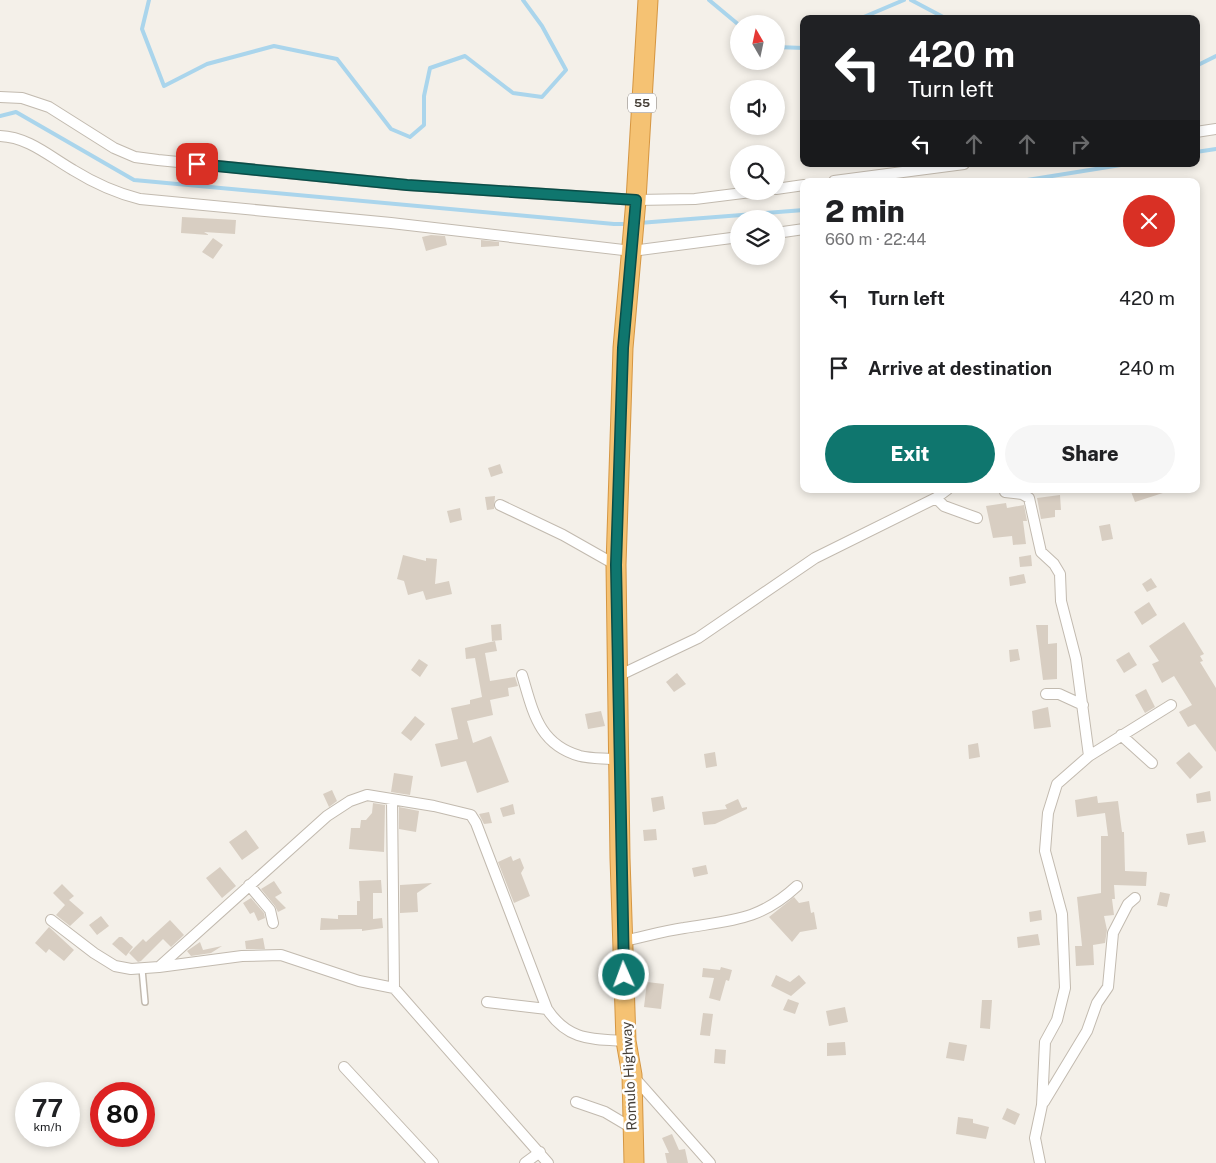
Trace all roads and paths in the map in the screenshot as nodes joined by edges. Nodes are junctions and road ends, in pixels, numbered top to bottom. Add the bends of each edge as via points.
1 (648, 0) edge
2 (0, 97) edge
3 (1216, 129) edge
4 (1200, 131) edge
5 (0, 136) edge
6 (941, 167) edge
7 (857, 178) edge
8 (800, 186) edge
9 (785, 188) edge
10 (730, 195) edge
11 (635, 203) junction
12 (800, 229) edge
13 (785, 231) edge
14 (730, 238) edge
15 (632, 247) junction
16 (943, 493) edge
17 (1009, 493) edge
18 (936, 498) junction
19 (500, 505) dead end
20 (977, 518) dead end
21 (616, 565) junction
22 (522, 675) dead end
23 (618, 676) junction
24 (1046, 694) dead end
25 (1171, 705) dead end
26 (1083, 706) junction
27 (1121, 734) junction
28 (1089, 756) junction
29 (619, 760) junction
30 (1152, 762) dead end
31 (392, 800) junction
32 (249, 885) junction
33 (796, 886) dead end
34 (1135, 898) dead end
35 (51, 920) dead end
36 (273, 923) dead end
37 (623, 941) junction
38 (159, 967) junction
39 (142, 968) junction
40 (394, 988) junction
41 (145, 1002) dead end
42 (486, 1002) dead end
43 (547, 1009) junction
44 (626, 1041) junction
45 (344, 1067) dead end
46 (632, 1075) junction
47 (576, 1102) dead end
48 (1042, 1105) junction
49 (632, 1128) junction
50 (540, 1152) junction
51 (433, 1163) edge
52 (525, 1163) edge
53 (548, 1163) edge
54 (634, 1163) edge
55 (710, 1163) edge
56 (1040, 1163) edge

1 - 11 highway, Romulo Highway / 55
2 - 11 street via 22,98 49,107 134,157 407,185
3 - 4 street
5 - 15 street via 30,144 74,171 118,193 140,199
6 - 7 street
8 - 9 street
10 - 11 street
11 - 15 highway, Romulo Highway / 55
12 - 13 street
14 - 15 street
15 - 21 highway, Romulo Highway / 55 via 623,348
16 - 18 street
17 - 26 street via 1029,498 1041,552 1060,574 1061,602 1076,659
18 - 20 street via 944,506
18 - 23 street via 815,558 698,638
19 - 21 street
21 - 23 highway, Romulo Highway / 55
22 - 29 street via 536,722 543,732 559,746 580,756
23 - 29 highway, Romulo Highway / 55
24 - 26 street via 1059,694
25 - 27 street
26 - 28 street
27 - 28 street
27 - 30 street
28 - 48 street via 1057,784 1048,813 1045,851 1062,914 1065,988 1057,1020 1045,1042
29 - 37 highway, Romulo Highway / 55
31 - 32 street via 367,795 350,800 327,816
31 - 40 street
31 - 43 street via 470,815 476,823
32 - 36 street via 270,910
32 - 38 street
33 - 37 street via 778,903 758,914
34 - 48 street via 1128,904 1114,933 1108,987 1097,1003 1087,1031
35 - 39 street via 94,954 115,966
37 - 44 highway, Romulo Highway / 55
38 - 39 street
38 - 40 street via 242,956 281,955 360,981
39 - 41 lane
40 - 50 street
42 - 43 street
43 - 44 street via 566,1030 583,1038
44 - 46 highway, Romulo Highway / 55
45 - 51 street
46 - 49 highway, Romulo Highway / 55
46 - 55 street
47 - 49 street via 605,1112
48 - 56 street via 1035,1138
49 - 54 highway, Romulo Highway / 55
50 - 52 street
50 - 53 street

